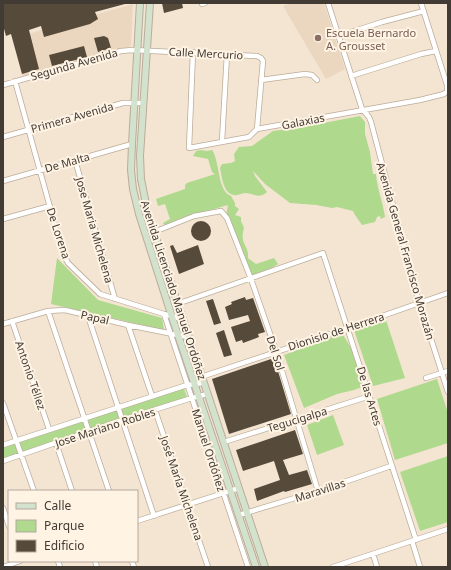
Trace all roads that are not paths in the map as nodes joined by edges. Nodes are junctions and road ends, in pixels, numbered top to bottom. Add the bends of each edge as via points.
1 (140, 3) edge
2 (150, 3) edge
3 (328, 3) edge
4 (421, 3) edge
5 (424, 11) junction
6 (339, 36) junction
7 (137, 50) junction
8 (146, 50) junction
9 (436, 51) junction
10 (193, 52) junction
11 (227, 54) junction
12 (351, 76) junction
13 (261, 80) junction
14 (317, 80) dead end
15 (15, 81) junction
16 (3, 85) edge
17 (448, 91) edge
18 (134, 102) junction
19 (143, 103) junction
20 (363, 111) junction
21 (29, 129) junction
22 (257, 129) junction
23 (3, 137) edge
24 (222, 141) junction
25 (132, 144) junction
26 (75, 160) junction
27 (41, 170) junction
28 (3, 181) edge
29 (50, 206) junction
30 (3, 219) edge
31 (154, 232) junction
32 (251, 279) junction
33 (448, 292) edge
34 (115, 299) junction
35 (419, 303) junction
36 (177, 304) junction
37 (48, 311) junction
38 (164, 314) junction
39 (88, 316) junction
40 (172, 317) junction
41 (182, 319) junction
42 (12, 321) junction
43 (3, 324) edge
44 (128, 325) junction
45 (348, 328) junction
46 (170, 333) junction
47 (178, 335) junction
48 (188, 336) junction
49 (276, 351) junction
50 (448, 371) edge
51 (442, 373) junction
52 (426, 378) dead end
53 (202, 380) junction
54 (195, 384) junction
55 (187, 385) junction
56 (448, 392) edge
57 (207, 394) junction
58 (152, 396) junction
59 (199, 396) junction
60 (370, 396) junction
61 (192, 398) junction
62 (3, 403) edge
63 (118, 407) junction
64 (155, 410) junction
65 (84, 418) junction
66 (296, 419) junction
67 (122, 420) junction
68 (49, 429) junction
69 (89, 432) junction
70 (16, 441) junction
71 (224, 442) junction
72 (56, 443) junction
73 (3, 445) edge
74 (21, 454) junction
75 (3, 461) edge
76 (391, 466) junction
77 (239, 488) junction
78 (34, 490) edge
79 (72, 490) edge
80 (109, 490) edge
81 (230, 490) junction
82 (318, 491) junction
83 (223, 493) junction
84 (187, 505) junction
85 (3, 508) edge
86 (248, 513) junction
87 (239, 515) junction
88 (154, 516) junction
89 (138, 521) edge
90 (8, 523) edge
91 (448, 529) edge
92 (414, 540) junction
93 (373, 554) junction
94 (17, 562) edge
95 (3, 567) edge
96 (208, 567) edge
97 (248, 567) edge
98 (256, 567) edge
99 (265, 567) edge
100 (333, 567) edge
101 (377, 567) edge
102 (420, 567) edge

1 - 7 main road, Avenida Licenciado Manuel Ordóñez
2 - 8 main road, Avenida Licenciado Manuel Ordóñez
3 - 6 street, Avenida General Francisco Morazán
4 - 5 street
5 - 6 street
5 - 9 street
6 - 12 street, Avenida General Francisco Morazán
7 - 8 street, Segunda Avenida
7 - 15 street, Segunda Avenida via 121,51
7 - 18 main road, Avenida Licenciado Manuel Ordóñez
8 - 10 street, Calle Mercurio
8 - 19 main road, Avenida Licenciado Manuel Ordóñez
9 - 12 street
9 - 17 street
10 - 11 street, Calle Mercurio
10 - 24 street, Galaxias via 188,148
11 - 13 street, Calle Mercurio via 261,58
11 - 24 street
12 - 20 street, Avenida General Francisco Morazán
13 - 14 street via 305,74 312,75
13 - 22 street
15 - 16 street, Segunda Avenida
15 - 21 street, De Lorena
17 - 20 street, Galaxias via 420,100
18 - 19 street, Primera Avenida
18 - 21 street, Primera Avenida via 122,103
18 - 25 main road, Avenida Licenciado Manuel Ordóñez
19 - 31 main road, Avenida Licenciado Manuel Ordóñez via 141,178
20 - 22 street, Galaxias
20 - 35 street, Avenida General Francisco Morazán via 371,122
21 - 23 street, Primera Avenida
21 - 27 street, De Lorena
22 - 24 street, Galaxias via 249,137
25 - 26 street, De Malta
25 - 40 main road, Avenida Licenciado Manuel Ordóñez via 133,189
26 - 27 street, De Malta
26 - 34 street, Jose Maria Michelena
27 - 28 street, De Malta
27 - 29 street, De Lorena
29 - 30 street
29 - 34 street, De Lorena via 63,254 68,263 95,291
31 - 32 street, Del Sol via 197,215 221,211 227,218
31 - 36 main road, Avenida Licenciado Manuel Ordóñez
32 - 36 street
32 - 45 street, De las Artes via 324,253
32 - 49 street, Del Sol
33 - 35 street, Dionisio de Herrera
34 - 38 street, De Lorena
35 - 45 street, Dionisio de Herrera
35 - 51 street, Avenida General Francisco Morazán
36 - 41 main road, Avenida Licenciado Manuel Ordóñez
37 - 39 street, Papal via 65,310
37 - 42 street, Papal
37 - 65 street
38 - 40 street, De Lorena
38 - 46 street, Manuel Ordóñez
39 - 44 street, Papal
39 - 63 street
40 - 41 street, De Lorena
40 - 47 main road, Avenida Licenciado Manuel Ordóñez
41 - 48 main road, Avenida Licenciado Manuel Ordóñez
42 - 43 street, Papal
42 - 68 street, Antonio Téllez
44 - 46 street, Papal
44 - 58 street
45 - 49 street, Dionisio de Herrera
45 - 60 street, De las Artes
46 - 47 street, Papal
46 - 55 street, Manuel Ordóñez
47 - 48 street, Papal
47 - 54 main road, Avenida Licenciado Manuel Ordóñez
48 - 53 main road, Avenida Licenciado Manuel Ordóñez
49 - 53 street, Dionisio de Herrera
49 - 66 street, Del Sol
50 - 51 street
51 - 52 street
51 - 56 street, Avenida General Francisco Morazán
53 - 54 street, Jose Mariano Robles
53 - 57 main road, Avenida Licenciado Manuel Ordóñez
54 - 55 street, Jose Mariano Robles
54 - 59 main road, Avenida Licenciado Manuel Ordóñez
55 - 58 street, Jose Mariano Robles
55 - 61 street, Manuel Ordóñez
57 - 59 street, Jose Mariano Robles
57 - 71 main road, Avenida Licenciado Manuel Ordóñez
58 - 63 street, Jose Mariano Robles
59 - 61 street, Jose Mariano Robles
59 - 81 main road, Avenida Licenciado Manuel Ordóñez
60 - 66 street, Tegucigalpa
60 - 76 street, De las Artes
61 - 64 street, Jose Mariano Robles
61 - 83 street, Manuel Ordóñez
62 - 70 street
63 - 65 street, Jose Mariano Robles
63 - 67 street
64 - 67 street, Jose Mariano Robles
64 - 84 street, José María Michelena
65 - 68 street, Jose Mariano Robles
65 - 69 street
66 - 71 street, Tegucigalpa
66 - 82 street, Del Sol
67 - 69 street, Jose Mariano Robles
67 - 88 street
68 - 70 street, Jose Mariano Robles
69 - 72 street, Jose Mariano Robles
69 - 80 street
70 - 73 street, Jose Mariano Robles
70 - 74 street
71 - 77 main road, Avenida Licenciado Manuel Ordóñez
72 - 74 street, Jose Mariano Robles
72 - 79 street
74 - 75 street, Jose Mariano Robles
74 - 78 street
76 - 82 street, Maravillas
76 - 92 street, De las Artes
77 - 81 street
77 - 86 main road, Avenida Licenciado Manuel Ordóñez
81 - 83 street
81 - 87 main road, Avenida Licenciado Manuel Ordóñez
82 - 86 street, Maravillas
83 - 84 street
83 - 97 street, Manuel Ordóñez
84 - 88 street
84 - 96 street, José María Michelena
85 - 90 street
86 - 87 street, Maravillas
86 - 99 main road, Avenida Licenciado Manuel Ordóñez
87 - 98 main road, Avenida Licenciado Manuel Ordóñez
88 - 89 street
91 - 92 street
92 - 93 street
92 - 102 street, De las Artes
93 - 100 street
93 - 101 street
94 - 95 street

